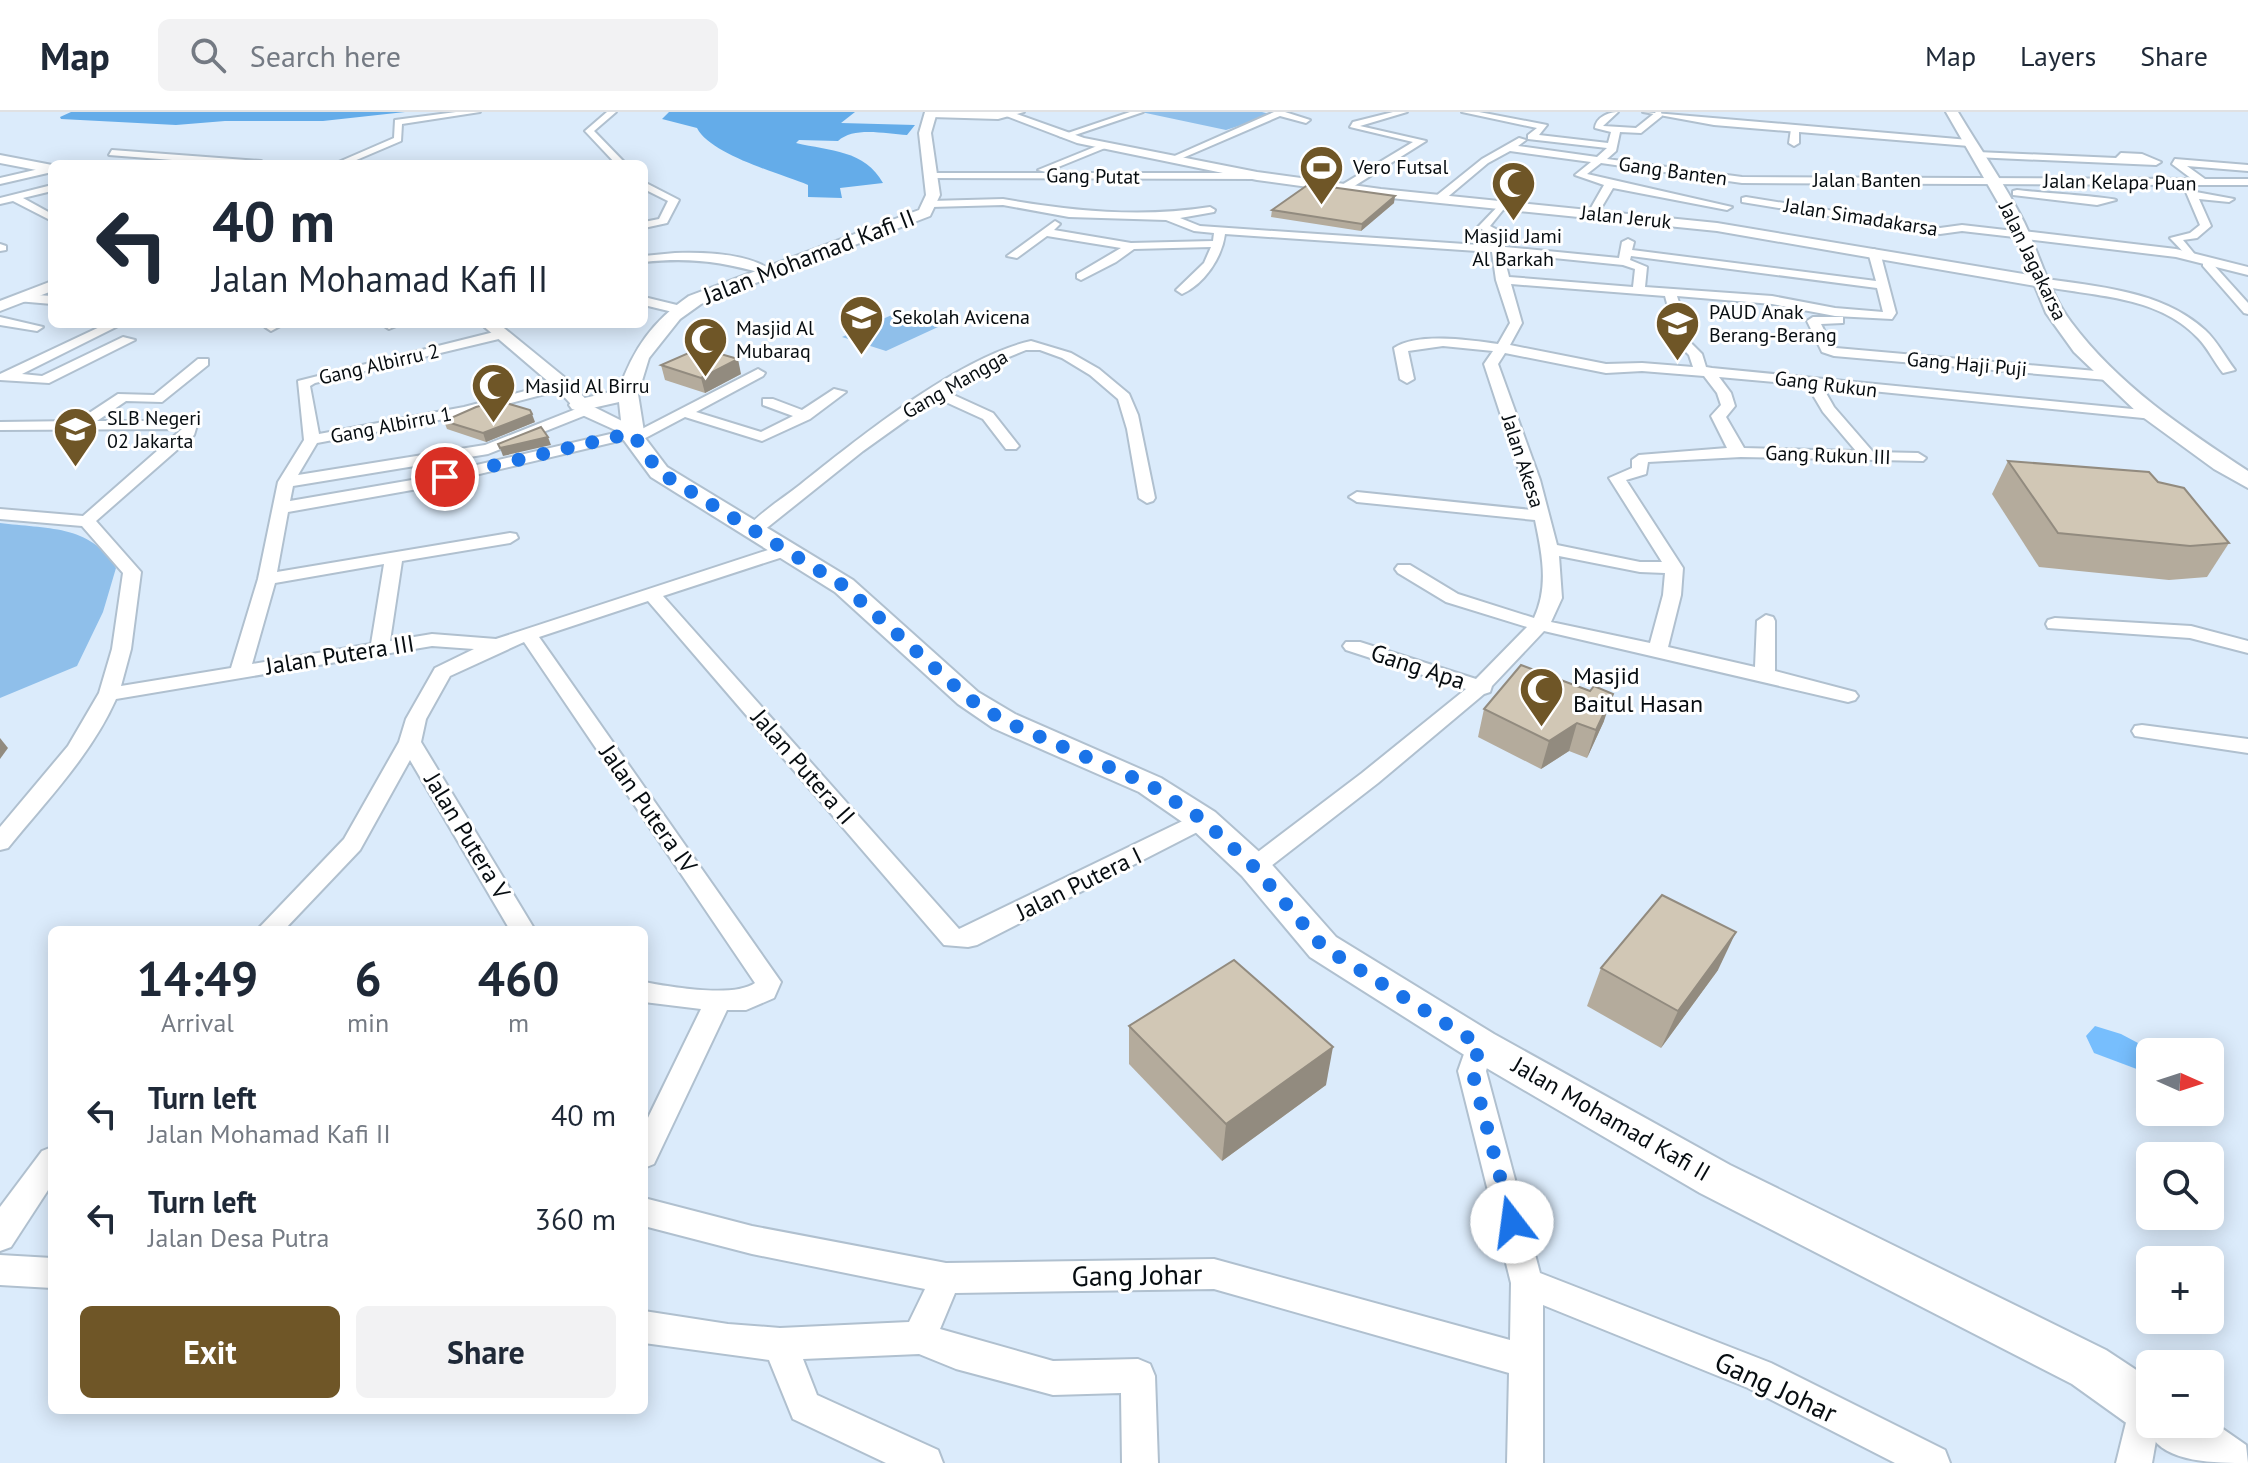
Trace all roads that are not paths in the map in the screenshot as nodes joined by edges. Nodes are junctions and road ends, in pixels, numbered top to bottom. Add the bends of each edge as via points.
1 (476, 112) edge
2 (612, 112) edge
3 (1139, 112) edge
4 (1280, 112) edge
5 (1403, 112) edge
6 (1466, 112) edge
7 (1522, 112) edge
8 (1614, 112) edge
9 (1952, 112) edge
10 (931, 113) edge
11 (1010, 113) edge
12 (1653, 113) edge
13 (1306, 120) dead end
14 (1510, 120) junction
15 (1797, 126) junction
16 (1616, 131) junction
17 (1063, 136) junction
18 (1531, 137) junction
19 (1794, 143) dead end
20 (1105, 146) junction
21 (1611, 146) junction
22 (1510, 148) junction
23 (1973, 149) junction
24 (112, 153) dead end
25 (1175, 158) junction
26 (2120, 159) dead end
27 (1, 160) edge
28 (207, 160) edge
29 (348, 160) edge
30 (617, 160) edge
31 (1600, 161) junction
32 (48, 168) edge
33 (2248, 168) edge
34 (48, 170) edge
35 (1031, 175) junction
36 (930, 176) junction
37 (1257, 176) junction
38 (1834, 179) junction
39 (1742, 180) junction
40 (0, 181) edge
41 (2086, 181) junction
42 (2187, 182) junction
43 (2203, 182) junction
44 (2248, 182) edge
45 (1610, 184) junction
46 (1996, 185) junction
47 (648, 187) edge
48 (1344, 188) junction
49 (48, 189) edge
50 (2193, 195) junction
51 (1817, 196) dead end
52 (15, 198) junction
53 (1440, 198) junction
54 (2229, 199) dead end
55 (1746, 200) dead end
56 (0, 201) edge
57 (931, 204) junction
58 (1502, 205) junction
59 (1727, 207) junction
60 (1210, 210) dead end
61 (1887, 210) dead end
62 (1593, 213) junction
63 (1069, 214) junction
64 (48, 216) edge
65 (1167, 217) junction
66 (1931, 217) dead end
67 (1946, 219) dead end
68 (648, 224) edge
69 (1717, 227) junction
70 (1220, 231) junction
71 (1045, 232) junction
72 (2022, 233) junction
73 (1219, 244) junction
74 (1131, 246) junction
75 (1497, 249) junction
76 (1626, 252) junction
77 (1874, 252) junction
78 (1013, 256) dead end
79 (2191, 257) junction
80 (648, 258) edge
81 (2207, 264) junction
82 (2248, 271) edge
83 (768, 272) junction
84 (1081, 276) dead end
85 (1502, 280) junction
86 (2041, 282) junction
87 (1882, 285) junction
88 (1182, 290) dead end
89 (1632, 290) dead end
90 (48, 291) edge
91 (1670, 293) junction
92 (648, 302) edge
93 (0, 306) edge
94 (681, 310) junction
95 (2248, 310) edge
96 (1835, 312) junction
97 (0, 321) edge
98 (37, 327) dead end
99 (108, 328) edge
100 (496, 329) edge
101 (128, 340) dead end
102 (1501, 348) junction
103 (203, 362) dead end
104 (2228, 370) dead end
105 (1704, 371) junction
106 (758, 373) dead end
107 (2107, 376) junction
108 (2, 378) edge
109 (1407, 379) dead end
110 (1813, 383) junction
111 (563, 385) junction
112 (839, 392) dead end
113 (935, 392) junction
114 (628, 397) junction
115 (768, 402) dead end
116 (582, 408) junction
117 (683, 412) junction
118 (805, 414) junction
119 (2153, 415) junction
120 (80, 425) junction
121 (0, 426) edge
122 (632, 434) junction
123 (312, 440) junction
124 (1011, 446) dead end
125 (1741, 452) junction
126 (1869, 457) junction
127 (1918, 458) dead end
128 (2248, 481) edge
129 (286, 482) junction
130 (1357, 497) dead end
131 (1147, 498) dead end
132 (281, 508) junction
133 (0, 514) edge
134 (1541, 516) junction
135 (87, 521) junction
136 (752, 531) junction
137 (510, 538) dead end
138 (1551, 549) junction
139 (786, 550) junction
140 (394, 557) junction
141 (1674, 568) junction
142 (1404, 569) dead end
143 (267, 579) junction
144 (653, 596) junction
145 (1766, 621) dead end
146 (2055, 624) dead end
147 (1540, 626) junction
148 (529, 636) junction
149 (497, 645) junction
150 (2238, 645) edge
151 (1353, 646) dead end
152 (380, 647) junction
153 (1657, 652) junction
154 (2248, 666) edge
155 (240, 671) junction
156 (1765, 674) junction
157 (1483, 688) junction
158 (109, 694) junction
159 (1848, 696) dead end
160 (2142, 731) dead end
161 (410, 742) junction
162 (2248, 746) edge
163 (1203, 820) junction
164 (0, 842) edge
165 (1254, 867) junction
166 (273, 926) edge
167 (521, 926) edge
168 (953, 938) joint
169 (648, 993) edge
170 (719, 999) junction
171 (1480, 1045) junction
172 (648, 1147) edge
173 (48, 1166) edge
174 (648, 1213) edge
175 (0, 1237) edge
176 (0, 1270) edge
177 (48, 1273) edge
178 (946, 1278) junction
179 (1527, 1283) junction
180 (648, 1328) edge
181 (919, 1338) junction
182 (780, 1344) junction
183 (1526, 1361) junction
184 (2136, 1400) edge
185 (2144, 1438) edge
186 (2192, 1438) edge
187 (925, 1463) edge
188 (1139, 1463) edge
189 (1525, 1463) edge
190 (1932, 1463) edge
191 (2134, 1463) edge
192 (2228, 1463) edge

1 - 29 street via 398,122 398,139
2 - 30 street via 589,131
3 - 17 street
4 - 13 street
4 - 25 street
5 - 48 street via 1354,127 1421,141
6 - 14 street
7 - 14 street
8 - 16 street via 1599,124 1602,130
9 - 23 main road, Jalan Jagakarsa
10 - 11 street
10 - 36 main road, Jalan Mohamad Kafi II via 925,133
11 - 17 street, Jalan Jeruk
12 - 15 street
12 - 16 street via 1638,131
14 - 18 street via 1544,127
15 - 19 street
15 - 23 street
16 - 21 street
17 - 20 street, Jalan Jeruk
18 - 21 street
18 - 22 street
20 - 25 street, Jalan Jeruk
20 - 35 street
21 - 31 street
22 - 31 street, Gang Banten
22 - 53 street
23 - 26 street via 2046,160
23 - 46 main road, Jalan Jagakarsa
24 - 28 street
25 - 37 street, Jalan Jeruk
27 - 32 street
31 - 39 street, Gang Banten via 1724,173
31 - 45 street via 1580,175
33 - 43 street via 2175,162
34 - 40 street
35 - 36 street, Gang Putat
35 - 37 street, Gang Putat
36 - 57 main road, Jalan Mohamad Kafi II
37 - 48 street, Jalan Jeruk
38 - 39 street, Jalan Banten
38 - 46 street, Jalan Banten
38 - 51 street
39 - 59 street, Gang Banten
41 - 42 street, Jalan Kelapa Puan
41 - 46 street, Jalan Kelapa Puan
41 - 46 street via 2111,200
42 - 43 street, Jalan Kelapa Puan
42 - 50 street
43 - 44 street, Jalan Kelapa Puan
45 - 59 street
45 - 62 street
46 - 72 main road, Jalan Jagakarsa
47 - 68 street via 674,200 663,221
48 - 53 street, Jalan Jeruk
49 - 52 street
50 - 54 street
50 - 79 street via 2206,226 2193,236 2175,238
52 - 56 street
52 - 64 street
53 - 58 street, Jalan Jeruk
55 - 72 street, Jalan Simadakarsa via 1940,231
57 - 63 street, Gang Putat via 1003,202
57 - 83 main road, Jalan Mohamad Kafi II via 916,218
58 - 62 street, Jalan Jeruk
58 - 75 street, Jalan Akesa via 1483,227 1501,236
59 - 69 street, Gang Banten
60 - 65 street
61 - 66 street
62 - 69 street, Jalan Jeruk
63 - 65 street, Gang Putat
63 - 71 street
65 - 70 street, Gang Putat
67 - 72 street
69 - 77 street, Jalan Jeruk
70 - 73 street
70 - 75 street
71 - 74 street
71 - 78 street
72 - 79 street
72 - 86 main road, Jalan Jagakarsa
73 - 74 street
73 - 88 street via 1206,272
74 - 84 street
75 - 76 street
75 - 85 street, Jalan Akesa
76 - 87 street
76 - 91 street via 1641,267 1639,290
77 - 86 street, Jalan Jeruk
77 - 87 street
79 - 81 street
80 - 83 street via 736,260
81 - 82 street
81 - 95 street
83 - 94 main road, Jalan Mohamad Kafi II
85 - 89 street
85 - 102 street, Jalan Akesa via 1516,323
86 - 104 street, Jalan Jeruk via 2161,309 2200,332
86 - 107 main road, Jalan Jagakarsa via 2062,323
87 - 96 street via 1888,316
90 - 93 street
91 - 96 street via 1772,300
91 - 105 street via 1685,344
92 - 94 street
94 - 114 main road, Jalan Mohamad Kafi II via 640,357
96 - 107 street, Gang Haji Puji via 1838,321 1813,321 1827,349
97 - 98 street
99 - 108 street
100 - 111 street
100 - 123 street, Gang Albirru 2 via 303,384
101 - 108 street via 44,380
102 - 105 street, Gang Rukun via 1556,356 1571,365
102 - 109 street, Gang Rukun via 1426,343 1401,348
102 - 134 street, Jalan Akesa via 1491,364
103 - 120 street via 157,399 123,397
105 - 110 street, Gang Rukun
105 - 125 street, Gang Rukun III via 1724,393 1728,406 1718,416
106 - 117 street
107 - 119 main road, Jalan Jagakarsa
110 - 119 street, Gang Rukun
110 - 126 street
111 - 116 street
111 - 123 street, Gang Albirru 1 via 465,411
112 - 118 street
113 - 124 street via 988,416
113 - 131 street, Gang Mangga via 1009,351 1033,344 1052,347 1126,398
113 - 136 street, Gang Mangga via 867,438
114 - 116 main road
114 - 122 main road, Jalan Mohamad Kafi II
115 - 118 street
116 - 122 street
116 - 129 street via 488,449
117 - 118 street via 764,437
117 - 122 street
119 - 128 main road, Jalan Jagakarsa
120 - 121 street
120 - 135 street via 190,425 189,432
122 - 132 street via 412,485
122 - 136 main road, Jalan Mohamad Kafi II via 659,472
123 - 129 street
125 - 126 street, Gang Rukun III
125 - 141 street via 1641,458 1640,471 1617,478
126 - 127 street, Gang Rukun III
129 - 132 street
130 - 134 street
132 - 143 street
133 - 135 street
134 - 138 street, Jalan Akesa
135 - 158 street via 132,572
136 - 139 main road, Jalan Mohamad Kafi II
137 - 140 street
138 - 141 street via 1640,567
138 - 147 street, Jalan Akesa via 1553,602
139 - 144 street, Jalan Putera III
139 - 163 main road, Jalan Mohamad Kafi II via 866,604 968,698 1004,721 1150,785
140 - 143 street
140 - 152 street
141 - 153 street
142 - 147 street via 1421,583
143 - 155 street
144 - 148 street, Jalan Putera III
144 - 168 street, Jalan Putera II
145 - 156 street
146 - 150 street via 2191,632
147 - 153 street
147 - 157 street, Jalan Akesa
148 - 149 street, Jalan Putera III
148 - 170 street, Jalan Putera IV via 768,982 765,991 746,1000
149 - 152 street, Jalan Putera III via 432,640
149 - 161 street, Jalan Putera III via 442,672 416,719
150 - 154 street
151 - 157 street, Gang Apa
152 - 155 street, Jalan Putera III
153 - 156 street
155 - 158 street, Jalan Putera III
156 - 159 street
157 - 165 street, Jalan Akesa
158 - 164 street via 88,730
160 - 162 street
161 - 166 street, Jalan Putera III via 352,844
161 - 167 street, Jalan Putera V
163 - 165 main road, Jalan Mohamad Kafi II
163 - 168 street, Jalan Putera I via 983,931
165 - 171 main road, Jalan Mohamad Kafi II via 1323,947
169 - 170 street
170 - 172 street
171 - 179 street via 1472,1071
171 - 184 main road, Jalan Mohamad Kafi II via 1715,1179 2089,1367
173 - 175 street
174 - 178 street, Gang Johar via 752,1240
176 - 177 street
178 - 181 street
178 - 183 street, Gang Johar via 1214,1274
179 - 183 street
179 - 190 street, Gang Johar via 1759,1375
180 - 182 street
181 - 182 street
181 - 188 street via 1053,1378 1138,1376
182 - 187 street via 805,1407
183 - 189 street
185 - 191 street
186 - 192 main road, Jalan Mohamad Kafi II

